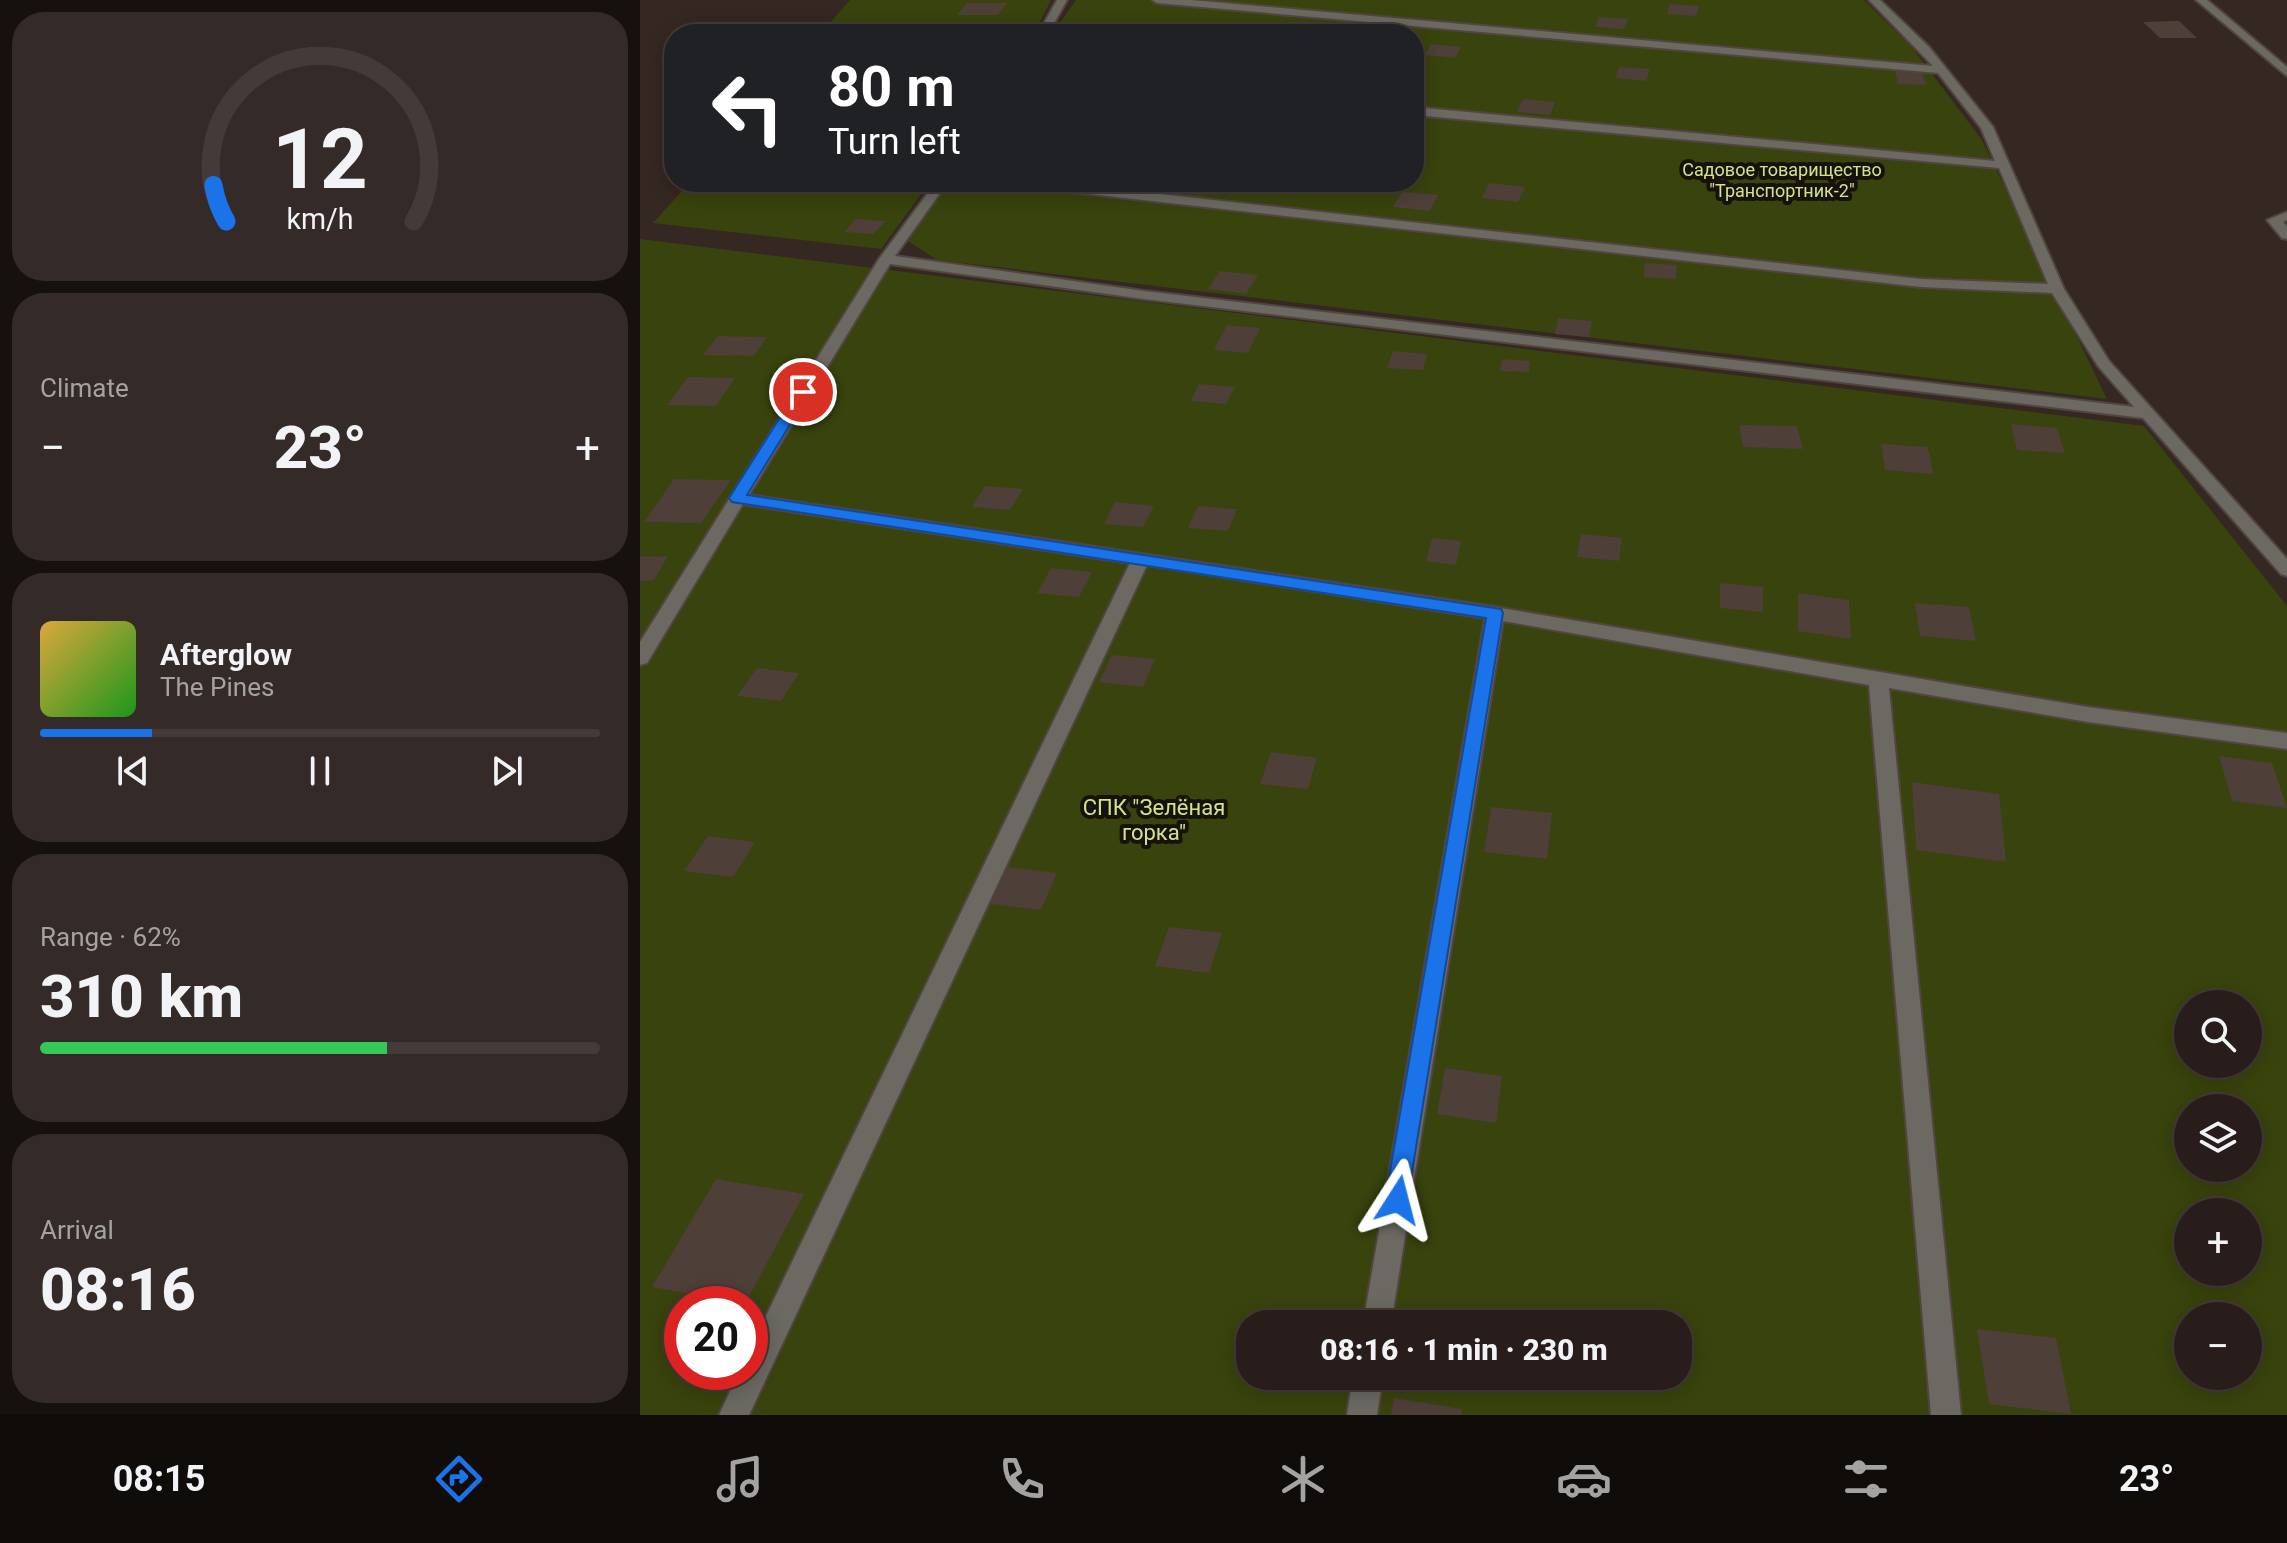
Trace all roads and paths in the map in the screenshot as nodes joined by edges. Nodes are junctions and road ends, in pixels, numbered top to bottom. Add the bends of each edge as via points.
1 (1062, 0) edge
2 (1157, 0) edge
3 (1874, 0) edge
4 (2201, 0) edge
5 (1049, 24) edge
6 (2282, 63) edge
7 (1942, 70) junction
8 (2287, 73) edge
9 (1424, 112) edge
10 (2002, 165) junction
11 (935, 192) edge
12 (1107, 192) edge
13 (2287, 216) edge
14 (2287, 235) edge
15 (886, 259) junction
16 (2057, 289) junction
17 (2149, 414) junction
18 (737, 498) junction
19 (1141, 558) junction
20 (2287, 570) edge
21 (1495, 613) junction
22 (640, 658) edge
23 (1878, 681) junction
24 (2287, 741) edge
25 (1379, 1310) edge
26 (1366, 1390) edge
27 (734, 1415) edge
28 (1362, 1415) edge
29 (1946, 1415) edge

1 - 5 street
2 - 7 street
3 - 7 street
4 - 6 street
6 - 8 street
7 - 10 street via 1987,127
9 - 10 street
10 - 16 street
11 - 15 street
12 - 16 street via 1921,283
13 - 14 street via 2274,220
15 - 17 street via 1144,295
15 - 18 street
16 - 17 street via 2103,363
17 - 20 street
18 - 19 street
18 - 22 street
19 - 21 street
19 - 27 street
21 - 23 street
21 - 25 street
23 - 24 street
23 - 29 street
26 - 28 street

